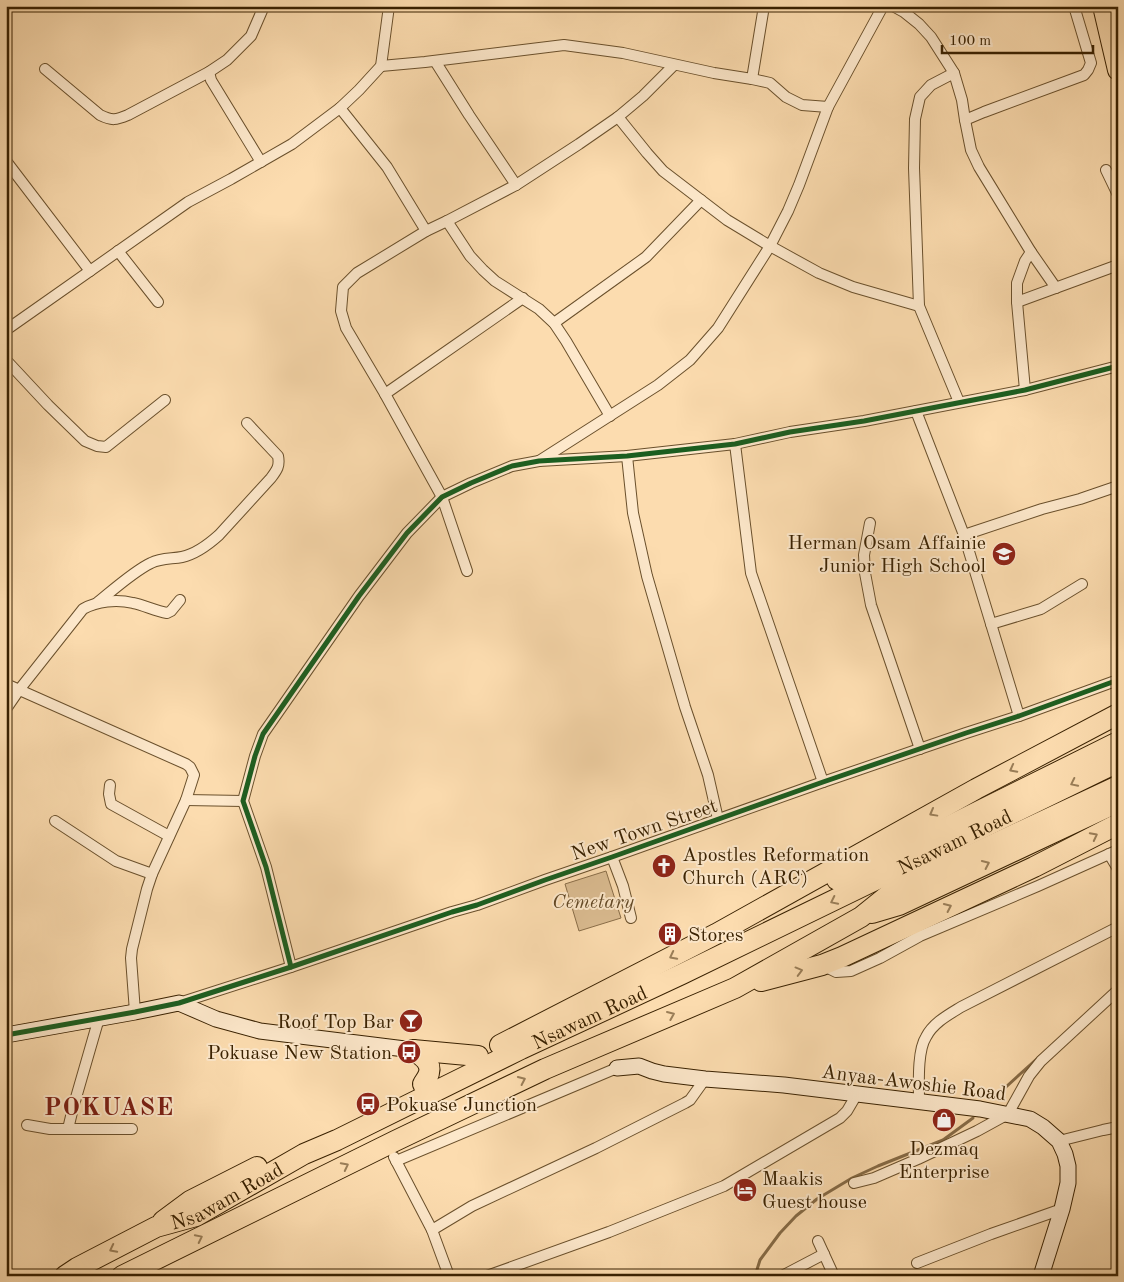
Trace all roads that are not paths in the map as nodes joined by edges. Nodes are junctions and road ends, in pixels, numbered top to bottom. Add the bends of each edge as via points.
1 (264, 6) edge
2 (388, 6) edge
3 (764, 6) edge
4 (883, 6) edge
5 (893, 6) edge
6 (1074, 6) edge
7 (1103, 6) edge
8 (435, 61) junction
9 (674, 65) junction
10 (381, 66) junction
11 (44, 69) dead end
12 (1118, 70) edge
13 (209, 72) junction
14 (954, 73) junction
15 (752, 79) junction
16 (828, 107) junction
17 (340, 108) junction
18 (618, 117) junction
19 (965, 120) junction
20 (6, 161) edge
21 (261, 162) junction
22 (1106, 170) dead end
23 (516, 185) junction
24 (1118, 196) edge
25 (701, 200) junction
26 (447, 221) junction
27 (426, 230) junction
28 (770, 246) junction
29 (118, 251) junction
30 (1031, 252) junction
31 (1118, 265) edge
32 (90, 271) junction
33 (1056, 288) junction
34 (523, 298) junction
35 (158, 302) dead end
36 (1017, 302) junction
37 (919, 306) junction
38 (554, 323) junction
39 (6, 330) edge
40 (6, 360) edge
41 (1118, 366) edge
42 (1025, 390) junction
43 (385, 394) junction
44 (165, 400) dead end
45 (959, 402) junction
46 (916, 411) junction
47 (610, 416) junction
48 (247, 422) dead end
49 (735, 444) junction
50 (628, 456) junction
51 (539, 461) junction
52 (1118, 486) edge
53 (442, 497) junction
54 (870, 523) dead end
55 (964, 535) junction
56 (467, 571) dead end
57 (1082, 584) dead end
58 (180, 600) dead end
59 (97, 603) junction
60 (992, 624) junction
61 (1118, 680) edge
62 (6, 684) edge
63 (18, 690) junction
64 (6, 709) edge
65 (1118, 714) edge
66 (1019, 716) junction
67 (1118, 742) edge
68 (920, 750) junction
69 (1118, 762) edge
70 (823, 782) junction
71 (110, 786) dead end
72 (1118, 786) edge
73 (186, 800) junction
74 (243, 801) junction
75 (1118, 802) edge
76 (718, 819) junction
77 (55, 821) dead end
78 (1118, 824) edge
79 (169, 836) junction
80 (1114, 852) edge
81 (612, 857) junction
82 (1118, 869) edge
83 (152, 874) junction
84 (861, 917) junction
85 (631, 918) dead end
86 (1118, 927) edge
87 (716, 934) junction
88 (822, 965) junction
89 (291, 967) junction
90 (735, 988) junction
91 (1118, 990) edge
92 (179, 1003) junction
93 (135, 1012) junction
94 (99, 1018) junction
95 (6, 1035) edge
96 (413, 1050) junction
97 (478, 1056) junction
98 (617, 1068) joint
99 (705, 1079) junction
100 (423, 1084) junction
101 (857, 1094) junction
102 (918, 1102) junction
103 (1008, 1114) junction
104 (27, 1124) dead end
105 (1118, 1127) edge
106 (68, 1129) junction
107 (132, 1129) dead end
108 (1058, 1141) junction
109 (391, 1153) junction
110 (854, 1183) dead end
111 (1062, 1209) junction
112 (156, 1226) junction
113 (432, 1230) junction
114 (818, 1241) dead end
115 (824, 1254) junction
116 (917, 1263) dead end
117 (137, 1271) edge
118 (65, 1276) edge
119 (122, 1276) edge
120 (449, 1276) edge
121 (486, 1276) edge
122 (782, 1276) edge
123 (834, 1276) edge
124 (1041, 1276) edge

1 - 13 street via 251,36 227,60
2 - 10 street
3 - 15 street
4 - 16 street
5 - 14 street via 920,24
6 - 19 street via 1091,63 1084,75
7 - 12 highway
8 - 9 street via 564,45 623,53
8 - 10 street
8 - 23 street
9 - 15 street
9 - 18 street
10 - 17 street
11 - 13 street via 100,115 117,120
13 - 21 street
14 - 19 street
14 - 37 street via 931,85 920,97 915,118
15 - 16 street via 770,83 802,105
16 - 28 street via 788,211
17 - 21 street via 292,144
17 - 27 street via 387,168
18 - 23 street
18 - 25 street via 663,171
19 - 30 street via 971,150 979,167
20 - 32 street
21 - 29 street via 188,202
22 - 24 street
23 - 26 street
25 - 28 street
25 - 38 street via 646,257
26 - 27 street
26 - 34 street via 482,270
27 - 43 street via 357,273 343,287 340,310 346,328
28 - 37 street via 819,273 853,287
28 - 47 street via 718,328 690,360
29 - 32 street
29 - 35 street
30 - 33 street
30 - 36 street via 1017,283
31 - 33 street
32 - 39 street
33 - 36 street
34 - 38 street
34 - 43 street
36 - 42 street
37 - 45 street
38 - 47 street
40 - 44 street via 85,441 97,446 106,447
41 - 42 street
42 - 45 street
43 - 53 street
45 - 46 street
46 - 49 street
46 - 55 street
47 - 51 street
48 - 59 street via 278,456 278,469 271,478 220,536 183,557 151,563
49 - 50 street
49 - 70 street via 751,573
50 - 51 street
50 - 76 street via 633,513 647,576 708,775
51 - 53 street via 512,466
52 - 55 street
53 - 56 street
53 - 74 street via 389,556 263,734
54 - 68 street via 864,555 871,605
55 - 60 street
57 - 60 street via 1041,609
58 - 59 street via 167,613 131,602
59 - 63 street via 83,609
60 - 66 street
61 - 66 street, New Town Street
62 - 63 street
63 - 64 street
63 - 73 street via 190,767 194,775
65 -> 87 highway
66 - 68 street, New Town Street
67 - 87 highway via 881,860
68 - 70 street, New Town Street
69 -> 112 highway, Nsawam Road via 304,1154 196,1216
70 - 76 street, New Town Street
71 - 79 street via 111,804
72 - 84 highway, Nsawam Road via 892,892
73 - 74 street
73 - 79 street
74 - 89 street via 266,867
84 -> 75 highway via 899,905
76 - 81 street, New Town Street
77 - 83 street via 116,861
88 -> 78 highway
79 - 83 street
80 - 82 street
80 - 88 street via 920,936 851,971 836,972
81 - 85 street
81 - 89 street, New Town Street
83 - 93 street via 132,949
84 - 90 highway, Nsawam Road
86 - 102 street via 944,1017 933,1027 922,1048
87 -> 97 highway
90 -> 88 highway
89 - 92 street, New Town Street
109 -> 90 highway, Nsawam Road via 545,1069
91 - 103 street via 1041,1061
92 - 93 street
92 - 96 street via 216,1019 260,1031
93 - 94 street
94 - 95 street
94 - 106 street
96 - 97 highway
96 - 100 highway via 422,1055 430,1066
97 - 100 highway
98 - 99 street, Anyaa-Awoshie Road via 639,1066 664,1074
98 - 109 street
99 - 101 street, Anyaa-Awoshie Road
99 - 113 street via 685,1103 472,1206
100 - 112 highway via 190,1201
101 - 102 street, Anyaa-Awoshie Road
101 - 121 street via 840,1118 724,1186
102 - 103 street, Anyaa-Awoshie Road
103 - 108 street, Anyaa-Awoshie Road via 1030,1119
103 - 110 street via 918,1159
104 - 106 street
105 - 108 street
106 - 107 street
108 - 111 street, Anyaa-Awoshie Road via 1068,1166
109 - 113 street
117 -> 109 highway, Nsawam Road
111 - 116 street
111 - 124 street, Anyaa-Awoshie Road
112 -> 118 highway, Nsawam Road
113 - 120 street
114 - 115 street
115 - 122 street
115 - 123 street
117 - 119 highway, Nsawam Road

